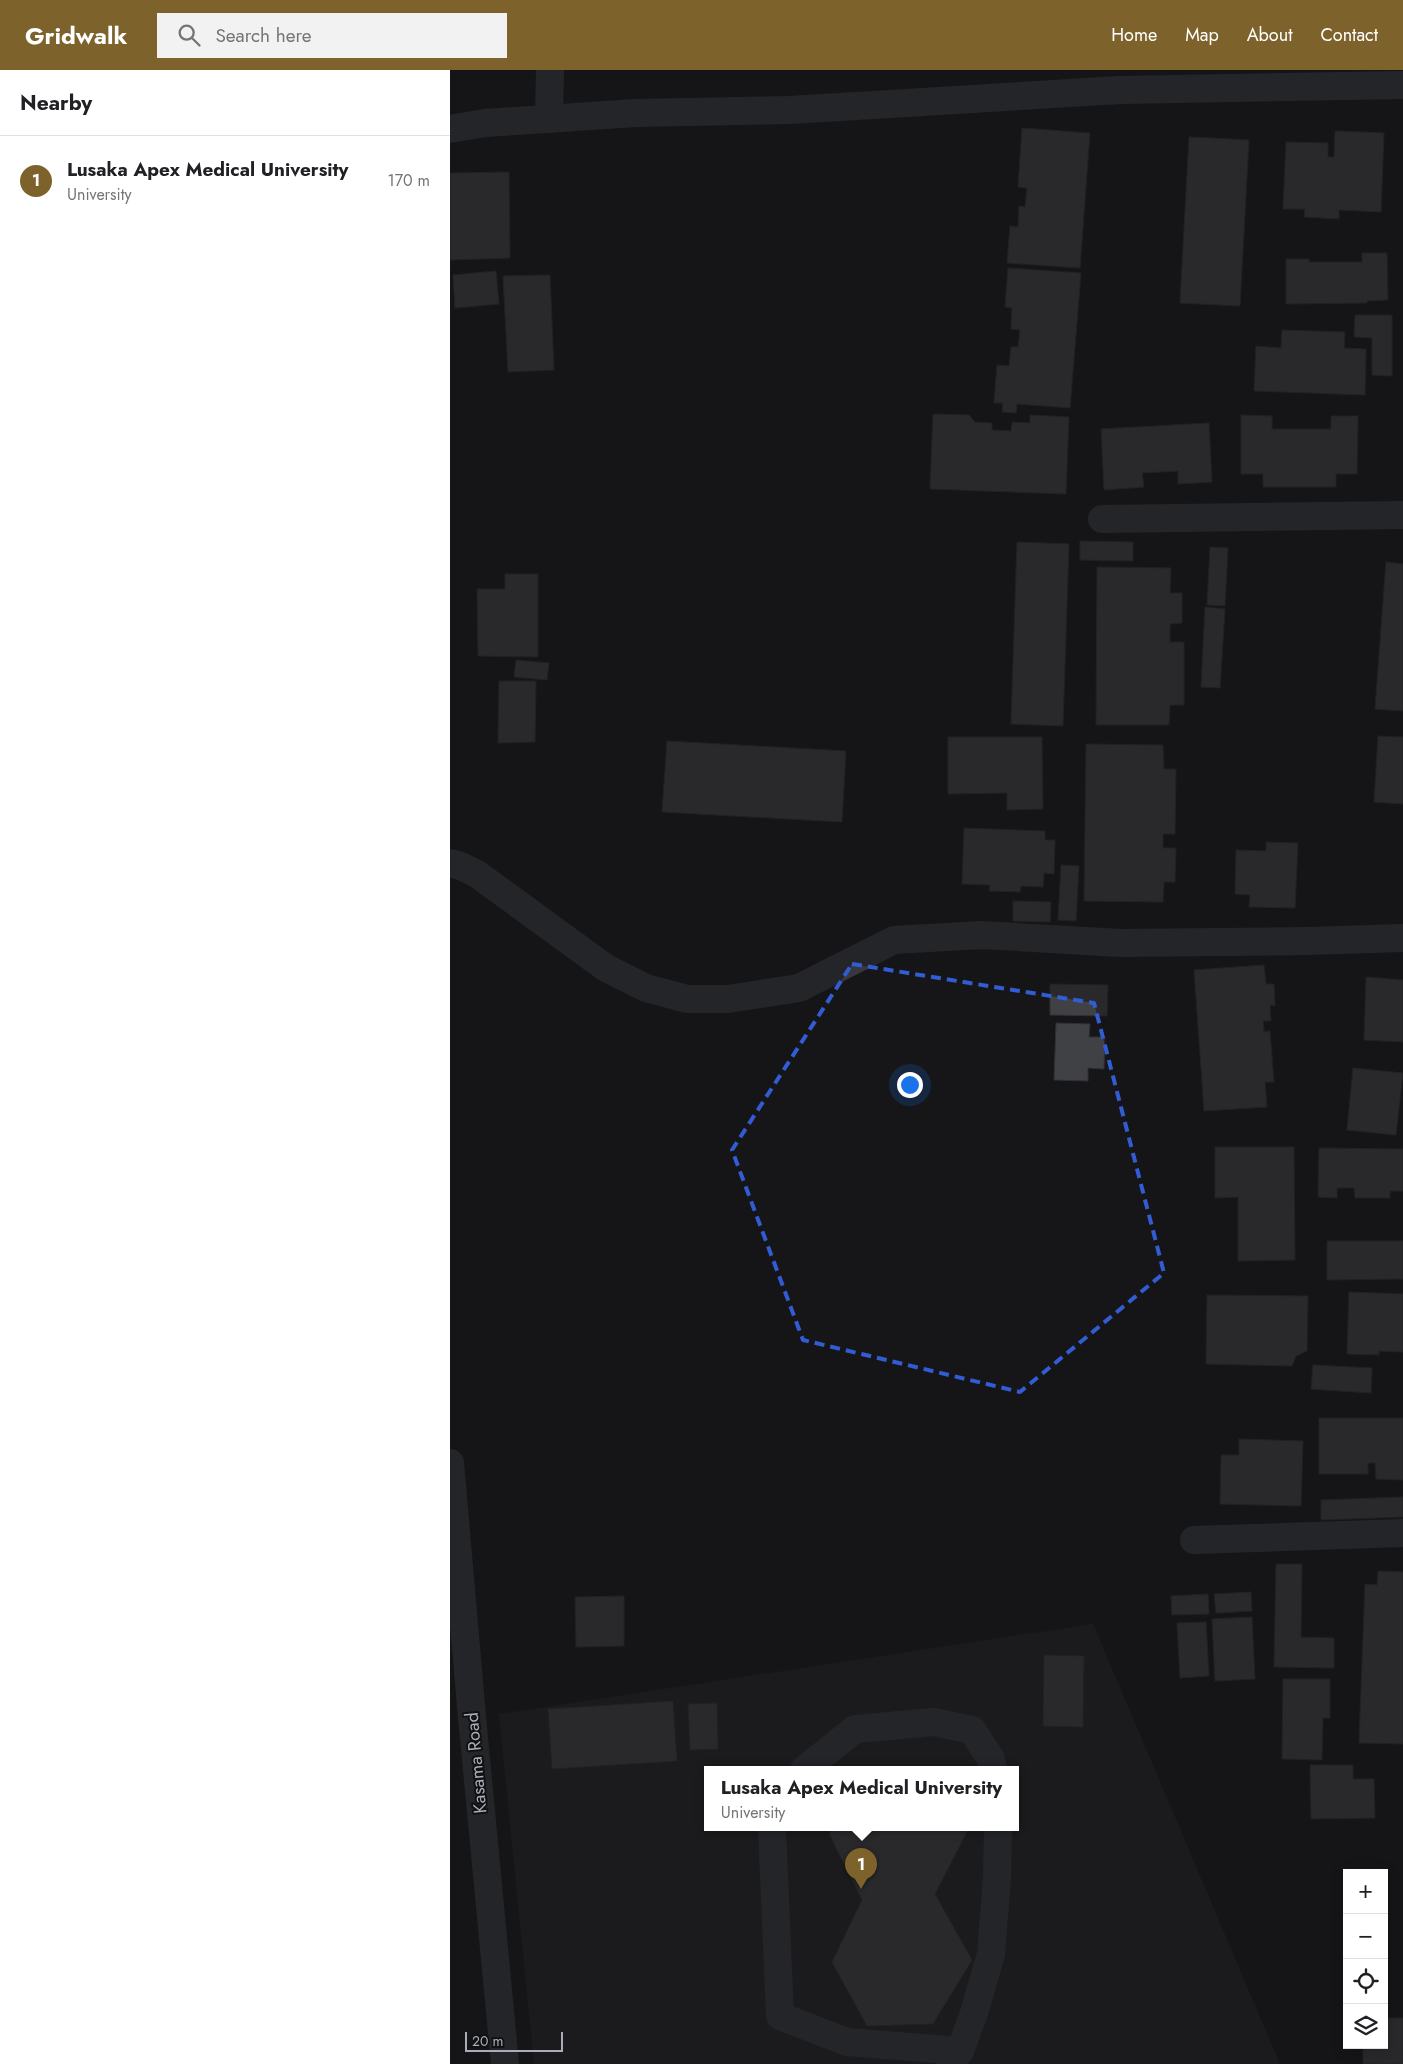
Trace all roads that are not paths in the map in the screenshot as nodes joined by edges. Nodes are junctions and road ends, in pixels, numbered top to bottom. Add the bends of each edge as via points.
1 (550, 70) edge
2 (1403, 85) edge
3 (549, 119) junction
4 (450, 129) edge
5 (1403, 514) edge
6 (1102, 519) dead end
7 (450, 863) edge
8 (1403, 938) edge
9 (450, 1463) edge
10 (1403, 1533) edge
11 (1194, 1540) dead end
12 (809, 1766) edge
13 (992, 1766) edge
14 (772, 1831) edge
15 (998, 1831) edge
16 (956, 2058) edge
17 (505, 2064) edge

1 - 3 street
2 - 3 street via 1120,90 790,110
3 - 4 street
5 - 6 street
7 - 8 street via 484,879 606,968 646,988 687,999 728,1000 799,988 894,940 982,935 1120,943
9 - 17 street, Kasama Road
10 - 11 street
12 - 13 street via 855,1729 934,1722 972,1730
14 - 16 street via 780,2016 847,2042
15 - 16 street via 991,1954 974,2013

